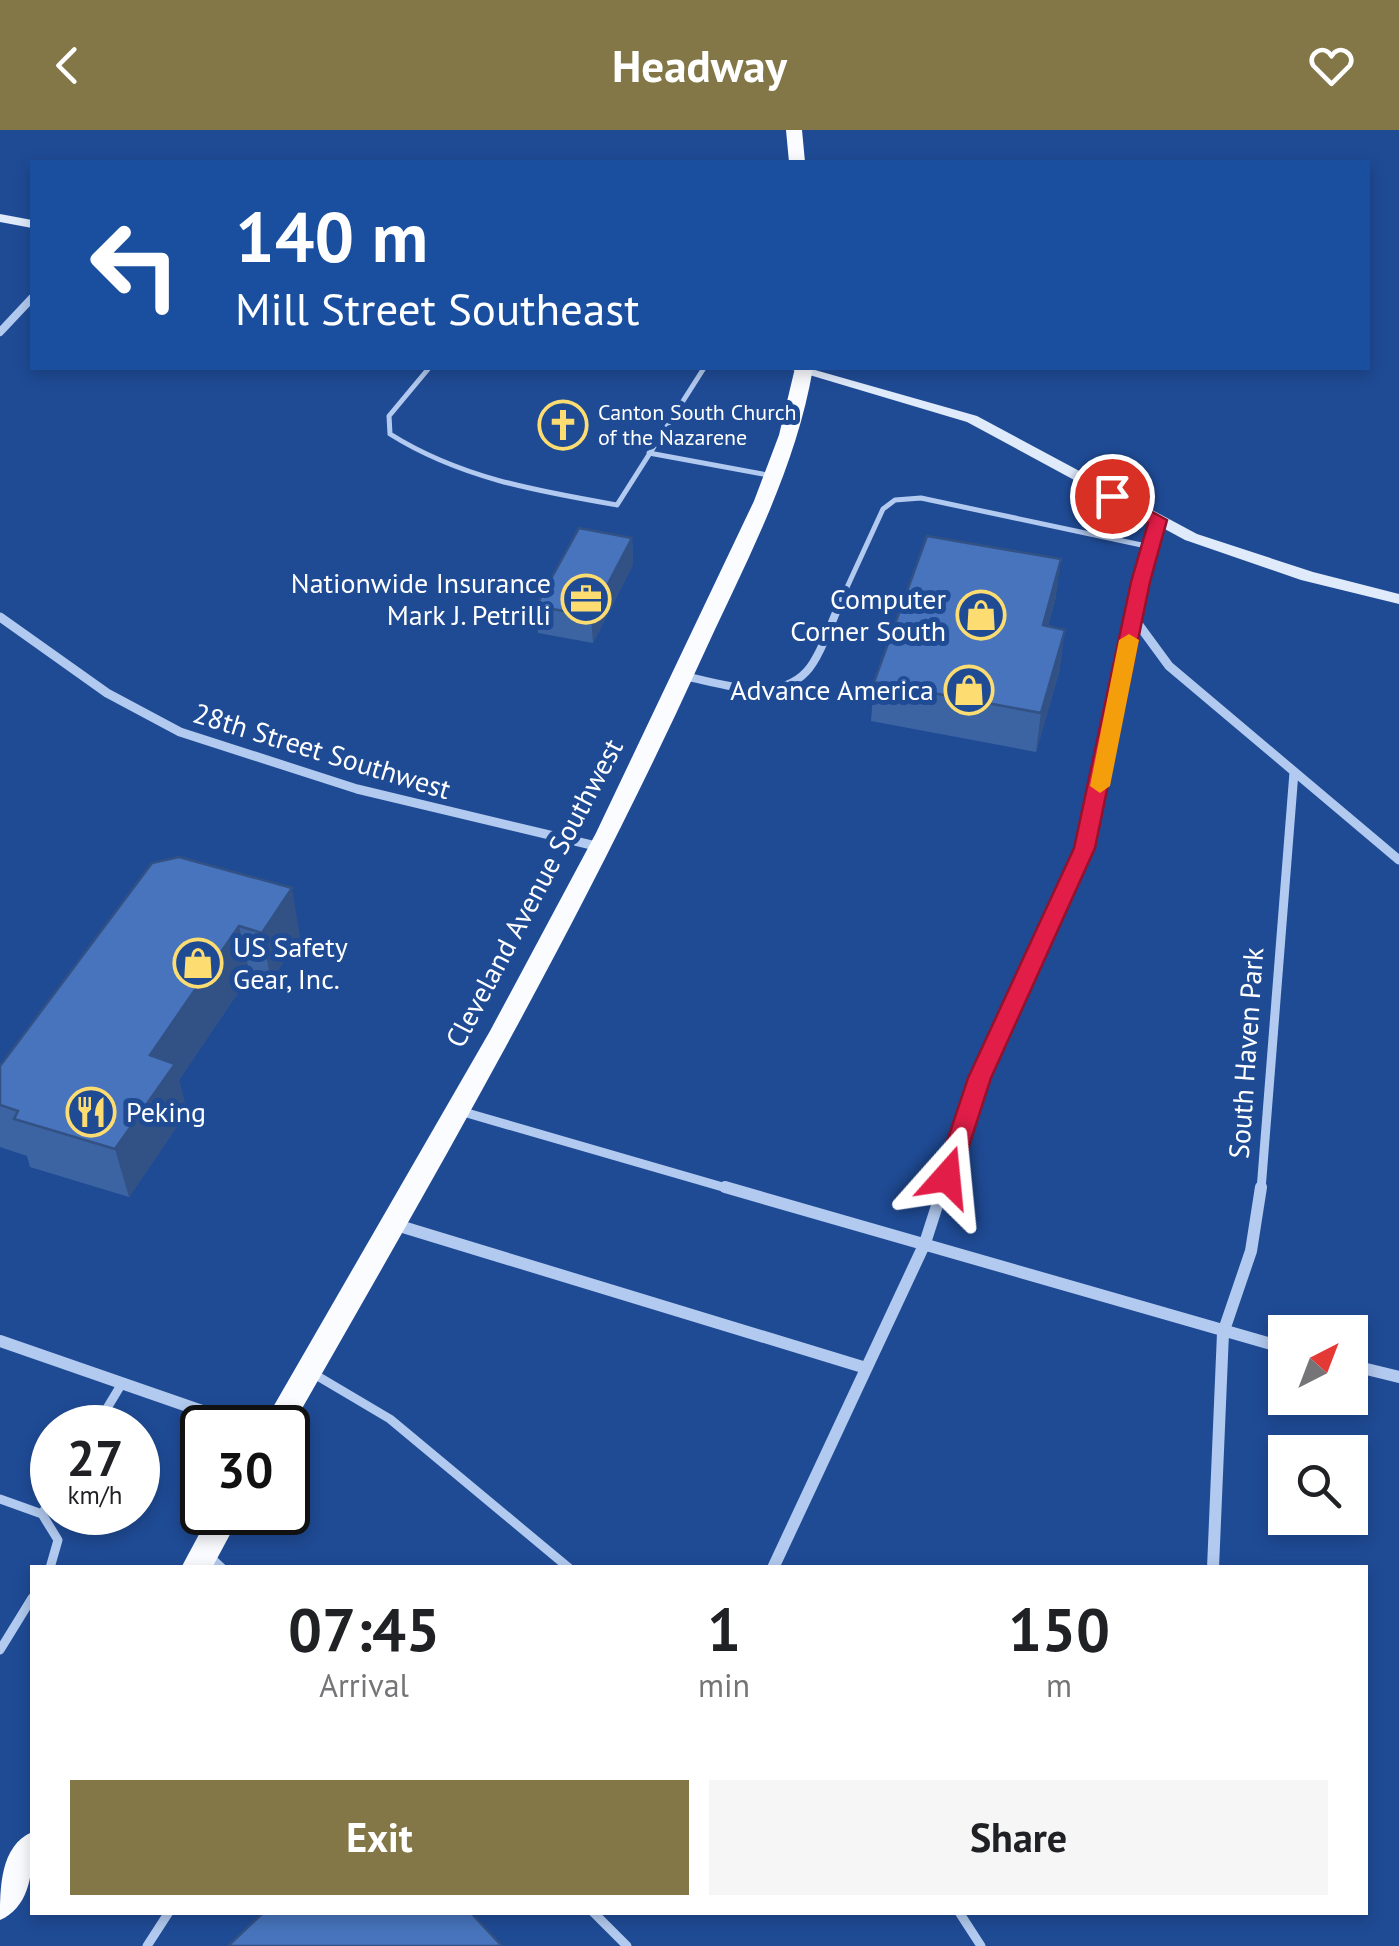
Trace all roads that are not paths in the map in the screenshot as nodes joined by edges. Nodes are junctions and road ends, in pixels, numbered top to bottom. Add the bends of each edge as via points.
1 (794, 130) edge
2 (797, 160) edge
3 (0, 218) edge
4 (30, 224) edge
5 (30, 300) edge
6 (0, 332) edge
7 (427, 370) edge
8 (703, 370) edge
9 (801, 370) edge
10 (808, 370) edge
11 (650, 453) junction
12 (773, 476) junction
13 (1158, 520) junction
14 (1150, 547) junction
15 (1399, 599) edge
16 (0, 617) edge
17 (1133, 617) junction
18 (684, 676) junction
19 (1294, 772) junction
20 (601, 847) junction
21 (1399, 860) edge
22 (458, 1110) junction
23 (393, 1224) junction
24 (925, 1243) junction
25 (1223, 1333) junction
26 (0, 1342) edge
27 (1268, 1344) edge
28 (866, 1368) junction
29 (308, 1370) junction
30 (1368, 1370) edge
31 (1399, 1378) edge
32 (121, 1384) junction
33 (108, 1405) edge
34 (183, 1405) edge
35 (288, 1405) edge
36 (0, 1499) edge
37 (30, 1510) edge
38 (55, 1535) edge
39 (218, 1535) edge
40 (208, 1562) edge
41 (51, 1565) edge
42 (565, 1565) edge
43 (774, 1565) edge
44 (1213, 1565) edge
45 (30, 1601) edge
46 (19, 1620) junction
47 (30, 1623) edge
48 (0, 1650) edge
49 (30, 1851) edge
50 (0, 1903) edge
51 (166, 1915) edge
52 (596, 1915) edge
53 (961, 1915) edge
54 (147, 1946) edge
55 (627, 1946) edge
56 (981, 1946) edge

1 - 2 main road
3 - 4 street
5 - 6 street
7 - 11 lane via 390,416 390,434 463,473 617,504
8 - 11 lane
9 - 12 main road, Cleveland Avenue Southwest via 797,409
10 - 13 street via 972,418
11 - 12 lane
12 - 18 main road, Cleveland Avenue Southwest
13 - 14 street
13 - 15 street via 1248,558
14 - 17 street
14 - 18 lane via 922,498 895,500 883,508 808,671 792,686 772,691
16 - 20 street, 28th Street Southwest via 107,693 180,732 357,789
17 - 19 street via 1169,666
17 - 24 street via 1084,848 979,1078
18 - 20 main road, Cleveland Avenue Southwest
19 - 21 street
19 - 25 street, South Haven Park via 1262,1182 1251,1251
20 - 22 main road, Cleveland Avenue Southwest
22 - 23 main road, Cleveland Avenue Southwest
22 - 24 street
23 - 28 street
23 - 29 main road, Cleveland Avenue Southwest
24 - 25 street
24 - 28 street
25 - 27 street
25 - 44 street, South Haven Park
26 - 32 street
28 - 43 street
29 - 35 main road, Cleveland Avenue Southwest
29 - 42 lane via 390,1419
30 - 31 street
32 - 33 lane
32 - 34 street
36 - 37 lane
38 - 41 lane
39 - 40 main road
45 - 46 lane
46 - 47 lane
46 - 48 lane
49 - 50 main road
51 - 54 lane
52 - 55 lane
53 - 56 lane

